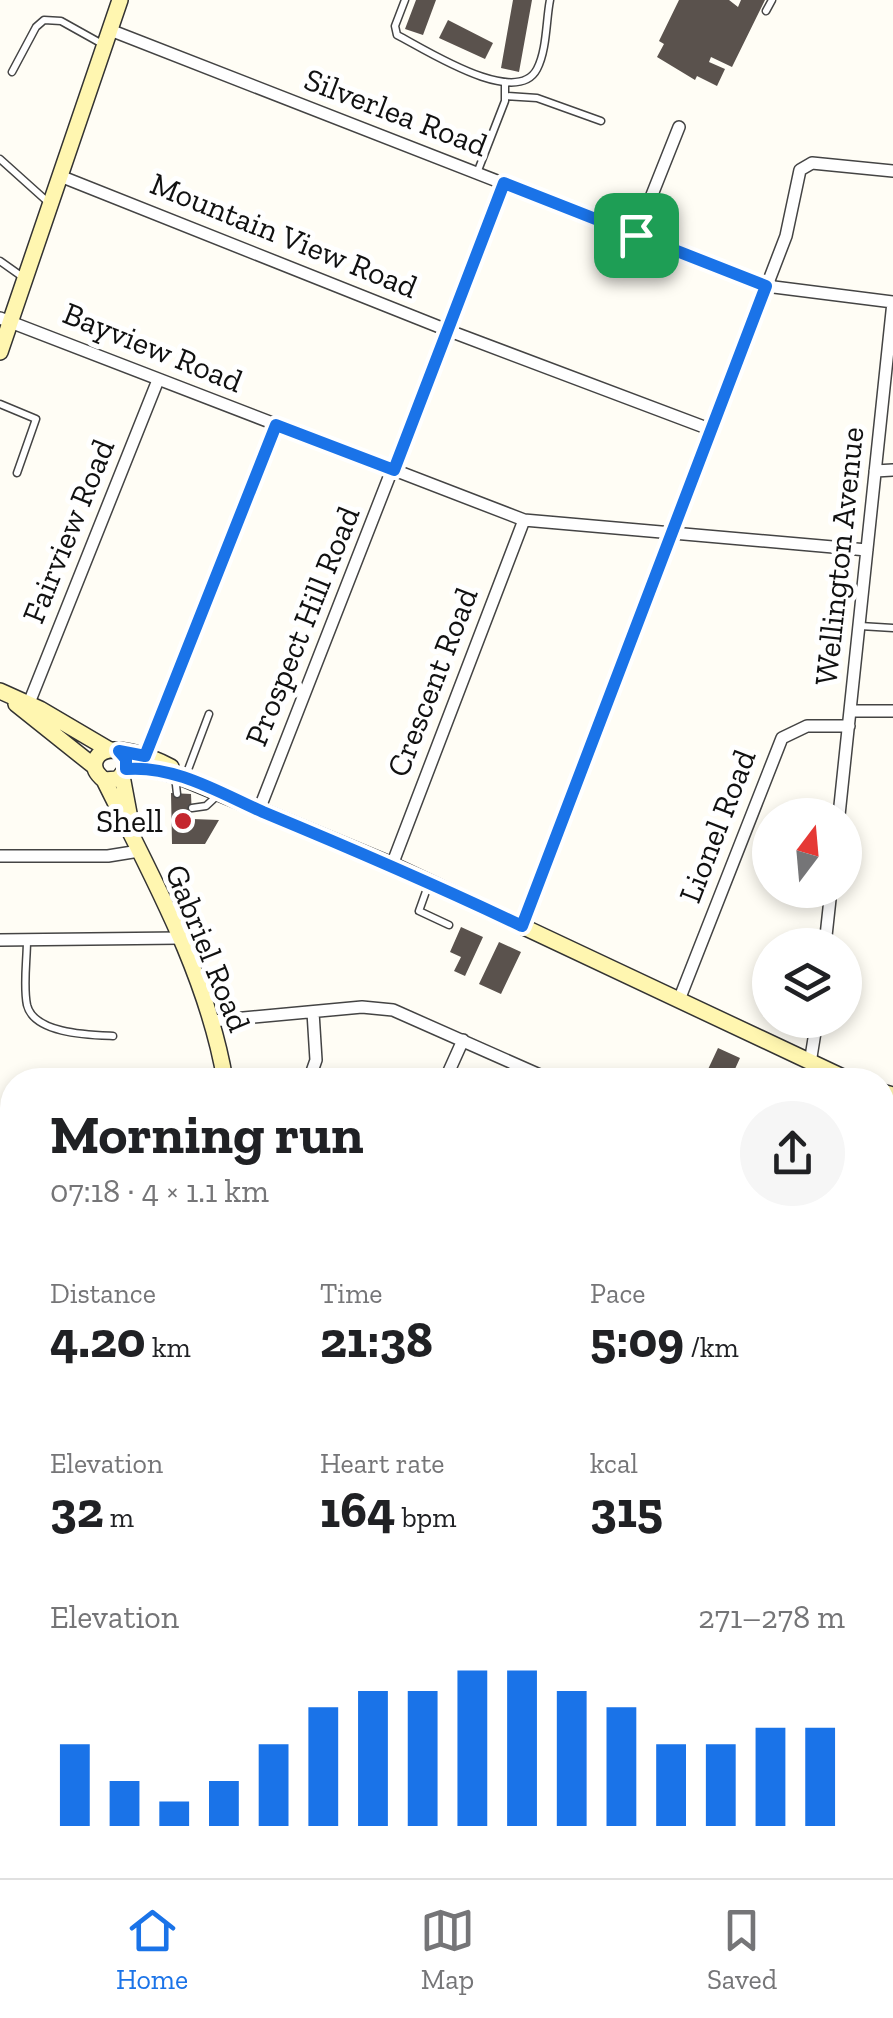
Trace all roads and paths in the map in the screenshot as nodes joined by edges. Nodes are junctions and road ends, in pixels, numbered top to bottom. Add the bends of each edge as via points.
1 (120, 0) edge
2 (405, 0) edge
3 (550, 0) edge
4 (772, 0) edge
5 (766, 10) dead end
6 (107, 37) junction
7 (12, 72) dead end
8 (505, 82) junction
9 (506, 96) junction
10 (601, 121) dead end
11 (679, 127) dead end
12 (0, 159) edge
13 (893, 171) edge
14 (478, 173) junction
15 (60, 176) junction
16 (504, 183) junction
17 (50, 203) junction
18 (636, 235) junction
19 (0, 261) edge
20 (25, 279) junction
21 (766, 286) junction
22 (893, 302) edge
23 (5, 320) edge
24 (448, 330) junction
25 (892, 331) edge
26 (0, 352) edge
27 (158, 380) junction
28 (0, 404) edge
29 (276, 425) junction
30 (712, 430) junction
31 (394, 470) junction
32 (893, 470) edge
33 (875, 471) junction
34 (17, 473) dead end
35 (524, 520) junction
36 (672, 530) junction
37 (867, 550) junction
38 (859, 626) junction
39 (893, 628) edge
40 (3, 692) edge
41 (28, 703) junction
42 (850, 711) junction
43 (893, 711) edge
44 (210, 714) dead end
45 (849, 726) junction
46 (114, 750) junction
47 (145, 756) junction
48 (124, 773) junction
49 (99, 774) junction
50 (180, 775) junction
51 (212, 789) junction
52 (176, 794) dead end
53 (841, 798) edge
54 (192, 808) dead end
55 (259, 810) junction
56 (136, 844) junction
57 (0, 856) edge
58 (392, 865) junction
59 (429, 882) junction
60 (448, 924) dead end
61 (522, 926) junction
62 (180, 938) junction
63 (0, 940) edge
64 (28, 940) junction
65 (679, 1000) junction
66 (313, 1012) junction
67 (212, 1021) junction
68 (113, 1036) dead end
69 (813, 1038) edge
70 (463, 1040) junction
71 (810, 1062) junction
72 (222, 1068) edge
73 (313, 1068) edge
74 (451, 1068) edge
75 (525, 1068) edge
76 (819, 1068) edge

1 - 6 main road
2 - 8 lane via 397,35 479,77
3 - 8 lane via 538,68
4 - 5 lane
6 - 7 lane via 44,20
6 - 14 street, Silverlea Road
6 - 15 main road
8 - 9 lane
9 - 10 lane via 537,98
9 - 14 lane
11 - 18 street
12 - 17 lane
13 - 21 street via 803,166
14 - 16 street, Silverlea Road
15 - 17 main road
15 - 24 street, Mountain View Road
16 - 18 street, Silverlea Road
16 - 24 street, Prospect Hill Road
17 - 20 main road
18 - 21 street, Silverlea Road
19 - 20 lane
20 - 23 main road
21 - 22 street, Silverlea Road
21 - 30 street
22 - 25 street, Wellington Avenue
23 - 26 main road
23 - 27 street, Bayview Road
24 - 30 street, Mountain View Road
24 - 31 street, Prospect Hill Road
25 - 33 street, Wellington Avenue
27 - 29 street, Bayview Road
27 - 41 street, Fairview Road
28 - 34 lane via 36,419
29 - 31 street, Bayview Road
29 - 47 street
30 - 36 street
31 - 35 street, Bayview Road
31 - 55 street, Prospect Hill Road
32 - 33 street
33 - 37 street, Wellington Avenue
35 - 36 street, Bayview Road
35 - 58 street, Crescent Road
36 - 37 street, Bayview Road
36 - 61 street
37 - 38 street, Wellington Avenue
38 - 39 lane
38 - 42 street, Wellington Avenue
40 - 41 main road
40 - 49 main road
41 - 46 main road
42 - 43 street
42 - 45 street, Wellington Avenue
44 - 50 lane
45 - 53 street, Wellington Avenue
45 - 65 street, Lionel Road via 807,726 782,738
46 - 47 main road
46 - 48 main road via 126,759
46 - 49 main road via 96,758
47 - 50 main road
48 - 49 main road via 114,781
48 - 50 main road via 150,768
48 - 56 main road, Gabriel Road
49 - 56 main road, Gabriel Road
50 - 51 main road
50 - 52 lane
51 - 54 lane via 206,806
51 - 55 main road
55 - 58 main road
56 - 57 street via 108,856
56 - 62 main road, Gabriel Road
58 - 59 main road
59 - 60 lane via 419,912
59 - 61 main road
61 - 65 main road
62 - 64 street
62 - 67 main road, Gabriel Road
63 - 64 street
64 - 68 lane via 32,1014 68,1034
65 - 71 main road
66 - 67 street
66 - 70 street via 393,1010
66 - 73 street
67 - 72 main road, Gabriel Road
69 - 71 street
70 - 74 street
70 - 75 street
71 - 76 main road

